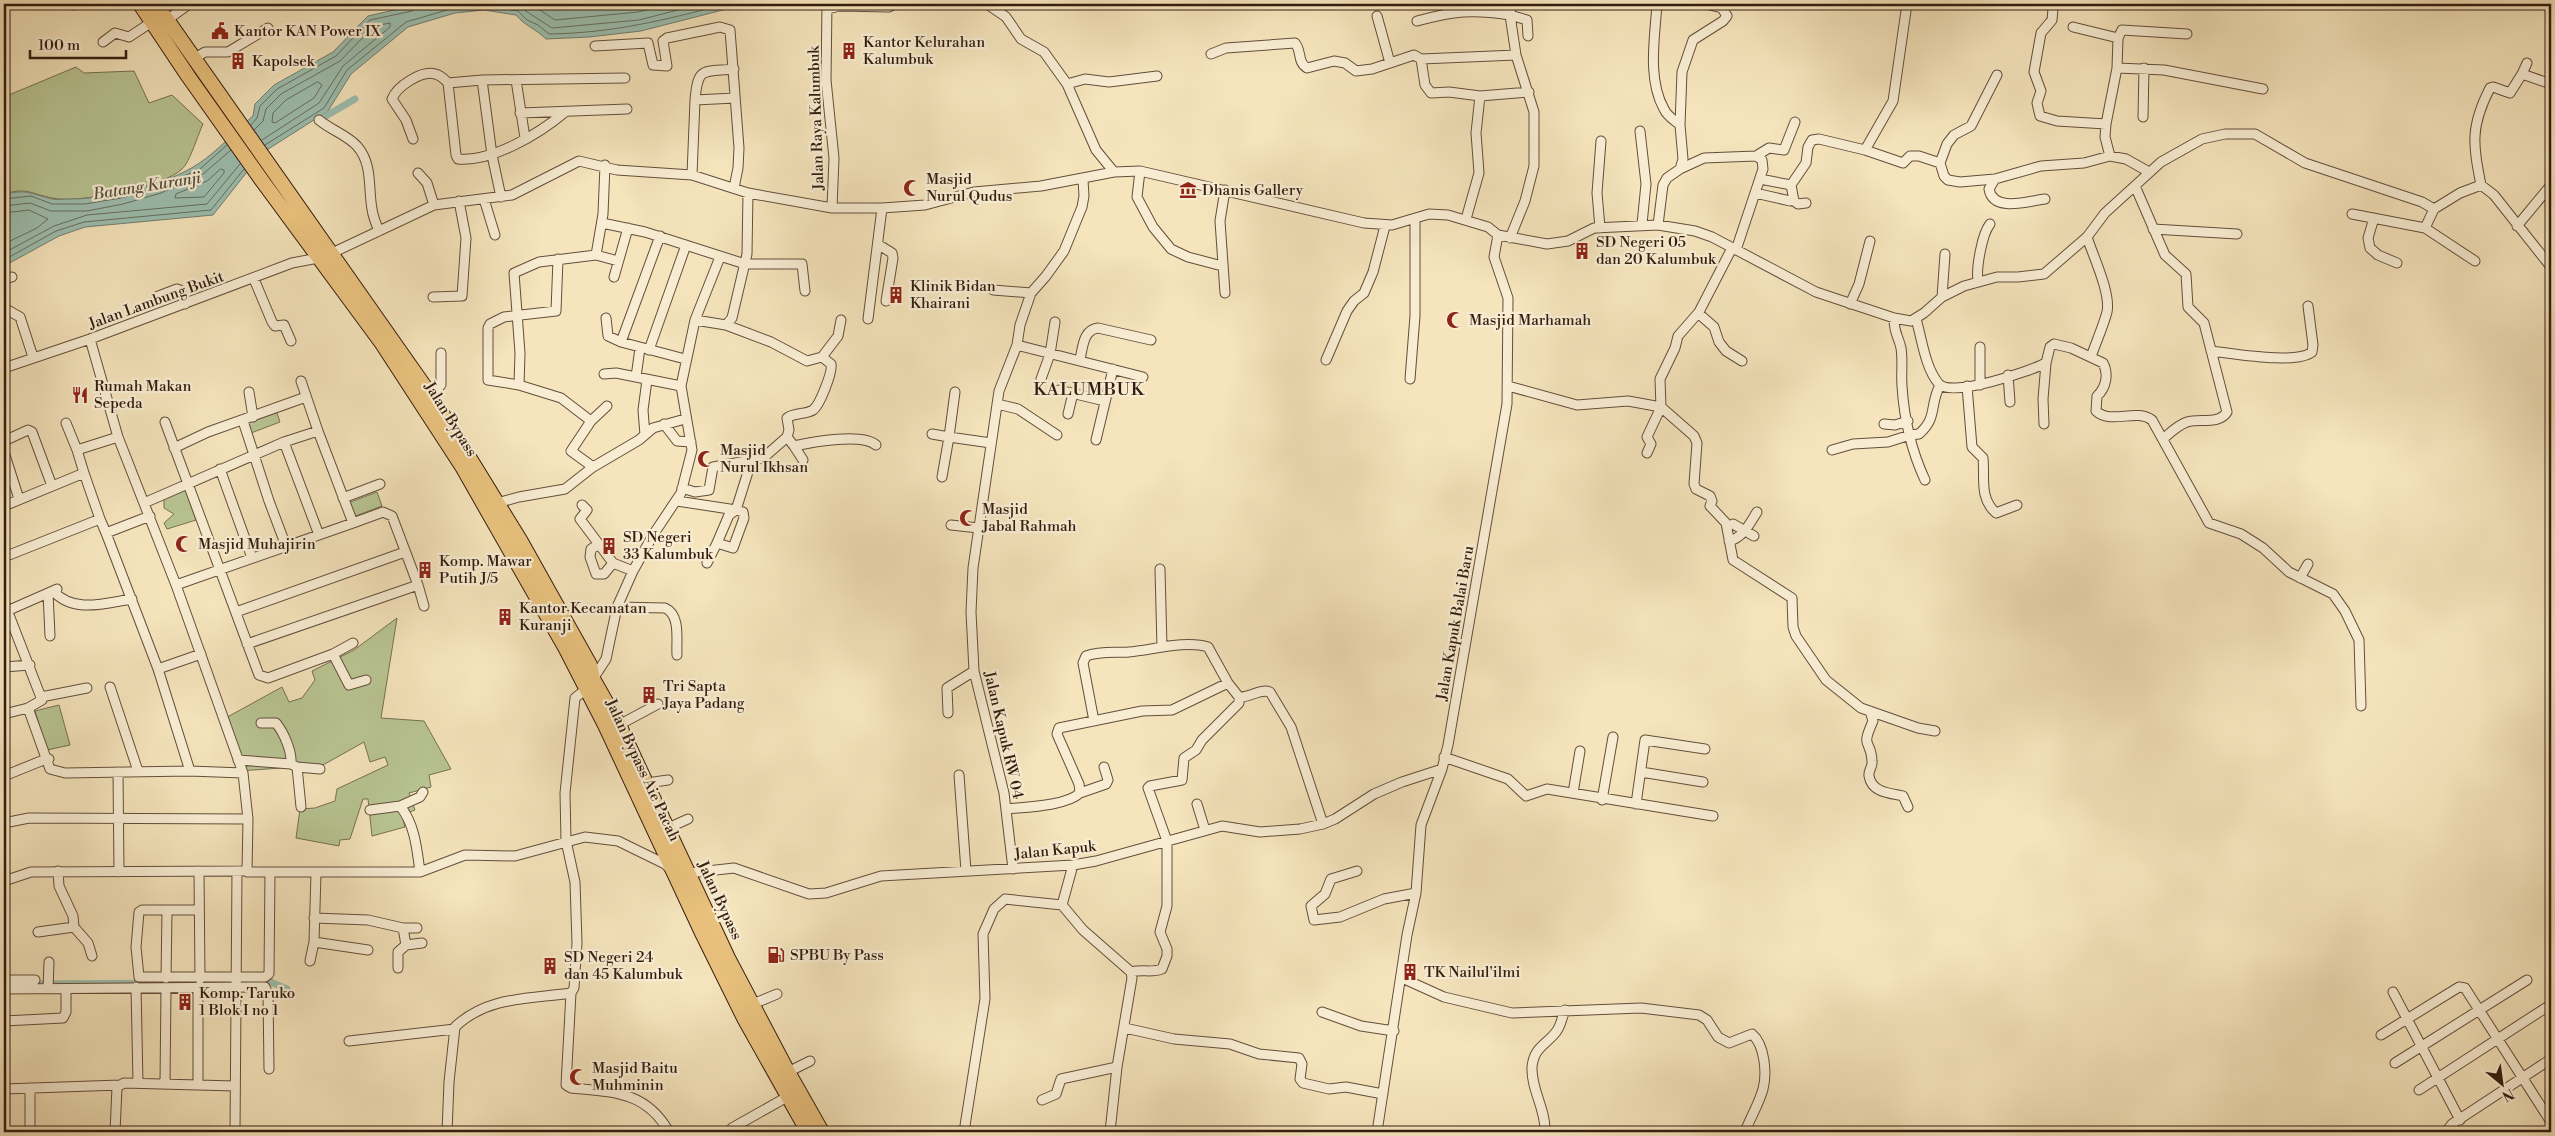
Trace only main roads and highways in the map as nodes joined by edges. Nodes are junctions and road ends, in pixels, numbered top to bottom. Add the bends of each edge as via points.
1 (140, 4) edge
2 (160, 15) edge
3 (463, 458) junction
4 (590, 684) junction
5 (808, 1132) edge
6 (822, 1132) edge

1 - 2 highway
2 - 3 highway via 198,62 430,394
2 - 3 highway, Jalan Bypass via 188,76
3 - 4 highway, Jalan Bypass via 548,615
3 - 4 highway via 497,503 590,665
4 - 5 highway, Jalan Bypass Aie Pacah via 673,872 744,1018
4 - 6 highway, Jalan Bypass via 619,725 728,958

